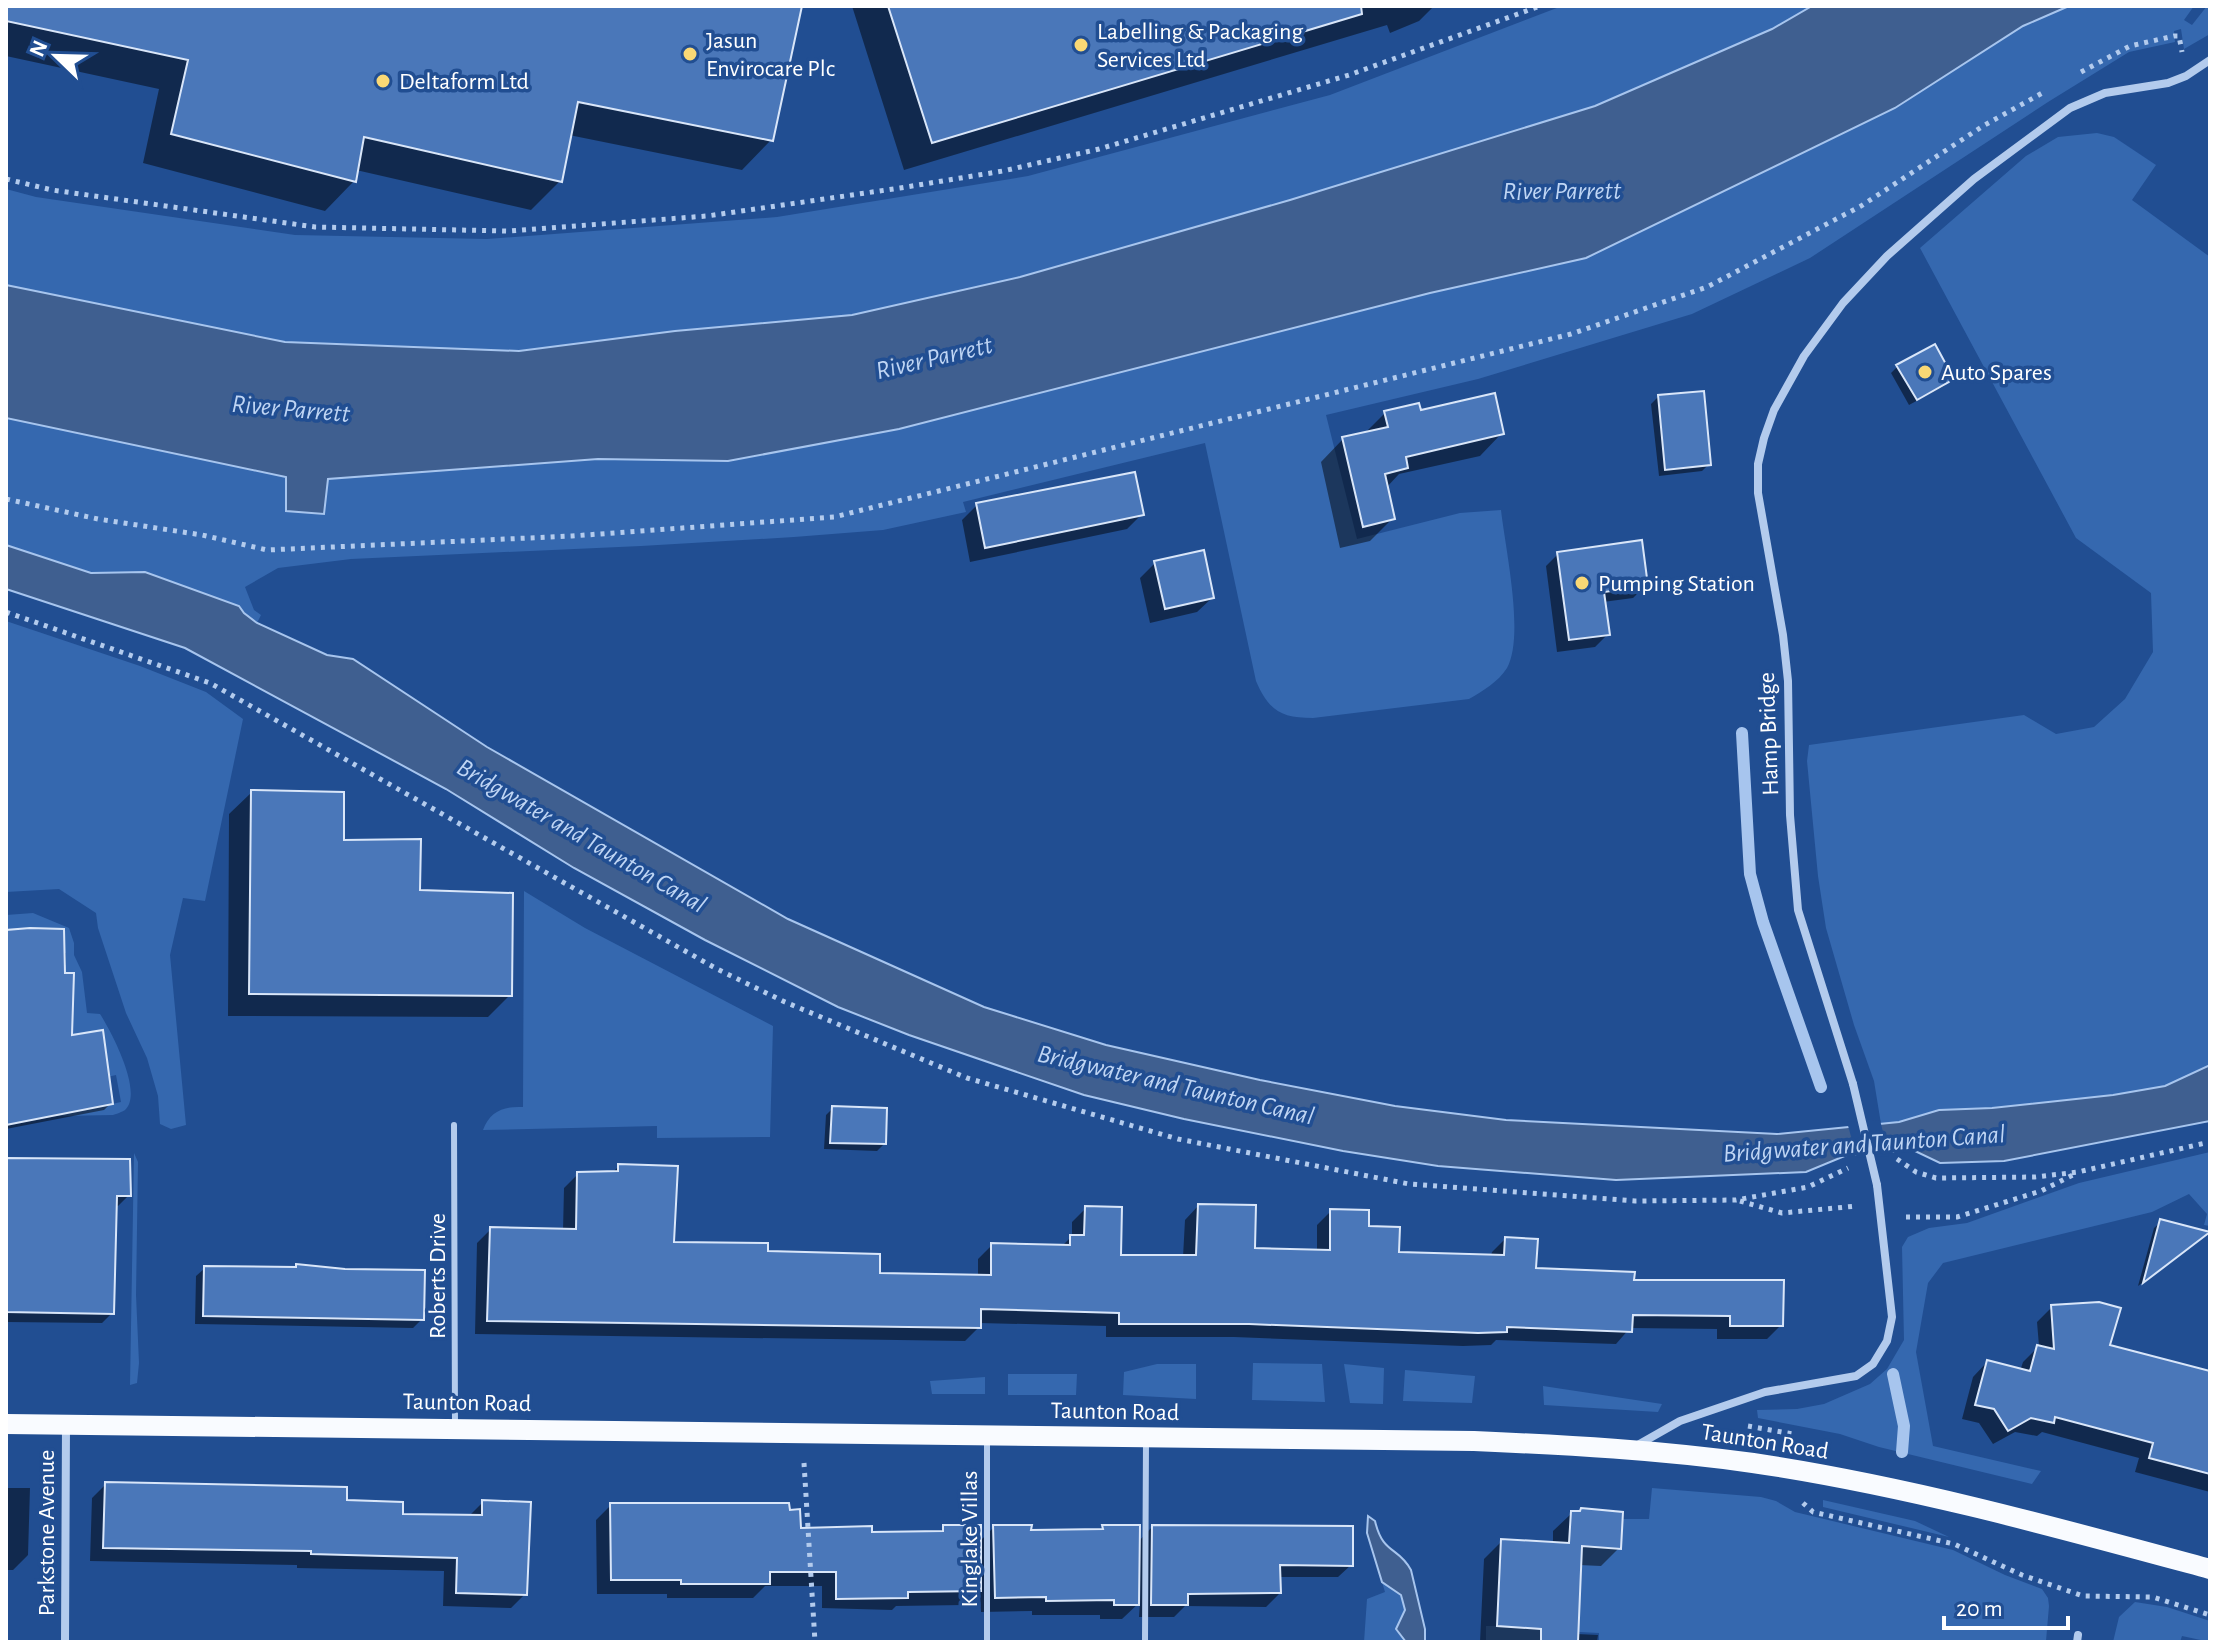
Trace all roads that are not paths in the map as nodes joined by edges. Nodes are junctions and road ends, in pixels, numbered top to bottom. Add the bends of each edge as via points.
1 (2210, 60) edge
2 (454, 1125) dead end
3 (6, 1424) edge
4 (66, 1425) junction
5 (455, 1428) junction
6 (987, 1435) junction
7 (1146, 1437) junction
8 (1632, 1449) junction
9 (2210, 1569) edge
10 (65, 1642) edge
11 (987, 1642) edge
12 (1145, 1642) edge

1 - 8 street, Hamp Bridge, bridge via 2168,83 2105,93 2070,108 1974,179 1843,303 1804,356 1774,410 1758,464 1758,493 1788,681 1798,910 1853,1084 1877,1185 1892,1317 1887,1341 1873,1364 1856,1376 1765,1392 1680,1421
2 - 5 lane, Roberts Drive
3 - 4 main road, Taunton Road
4 - 5 main road, Taunton Road
4 - 10 street, Parkstone Avenue
5 - 6 main road, Taunton Road
6 - 7 main road, Taunton Road
6 - 11 lane, Kinglake Villas
7 - 8 main road, Taunton Road via 1474,1441
7 - 12 lane
8 - 9 main road, Taunton Road via 1755,1464 1930,1496

